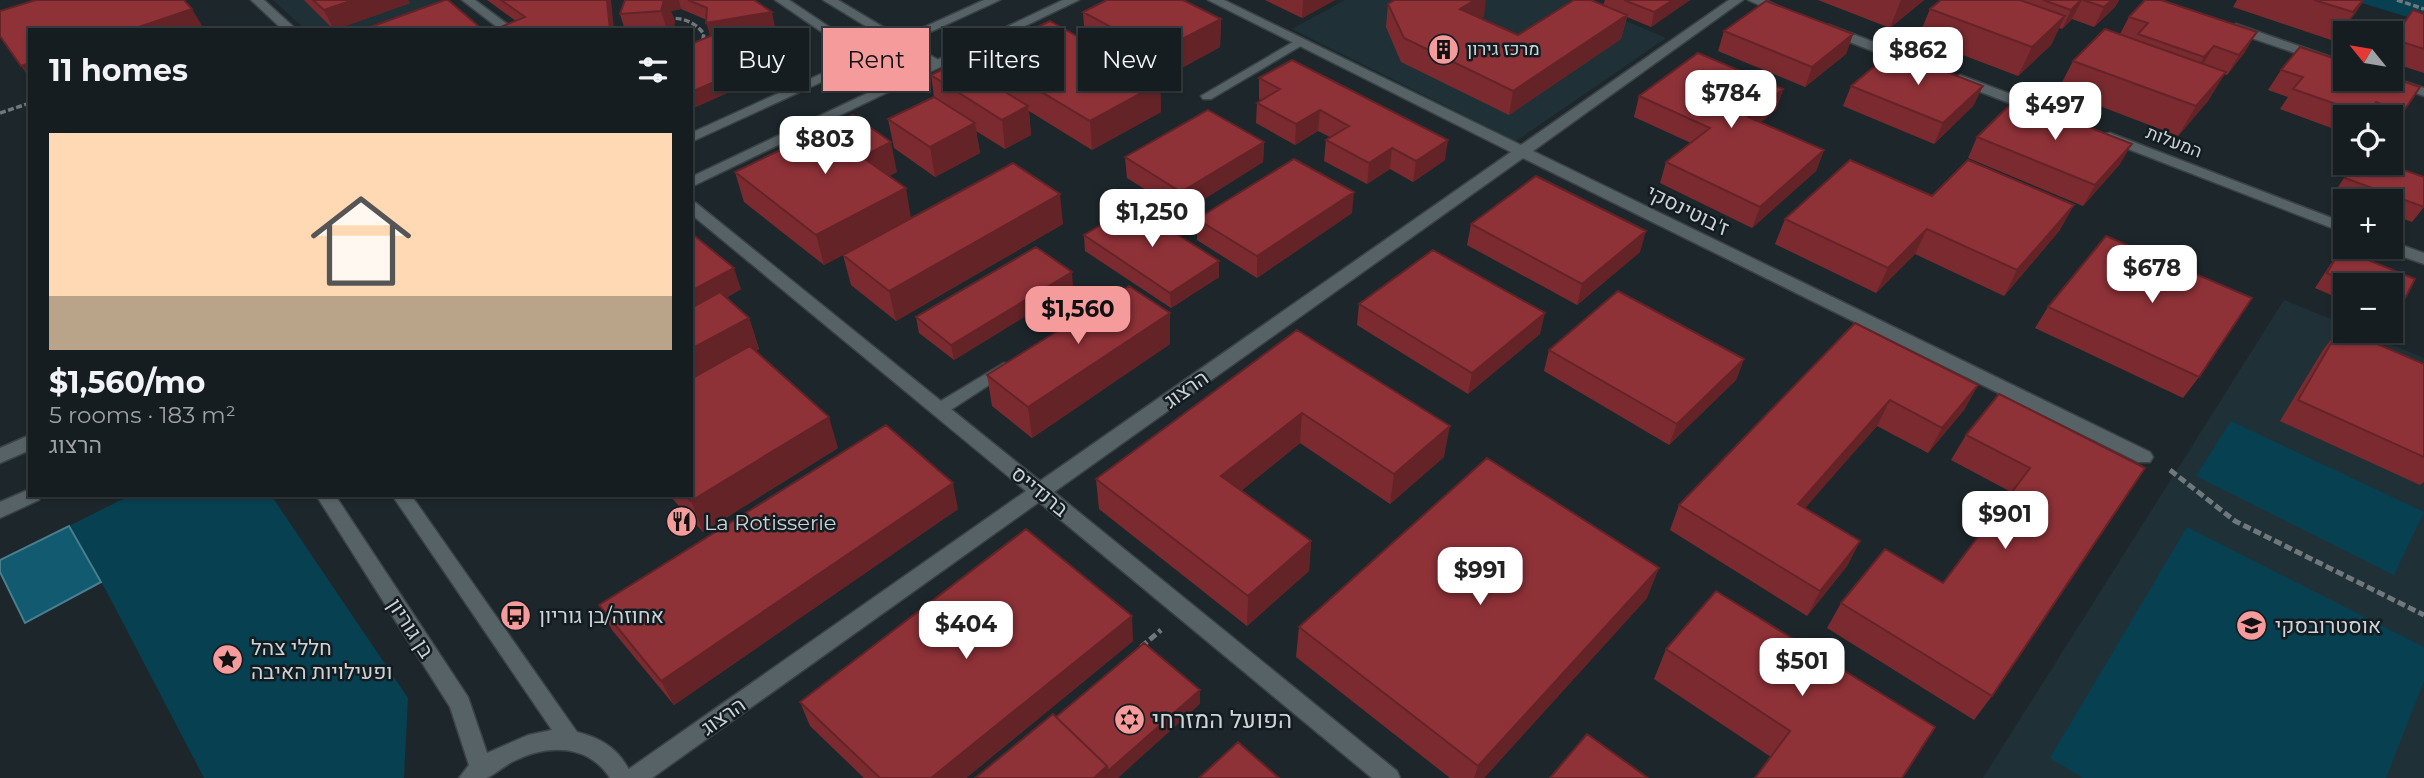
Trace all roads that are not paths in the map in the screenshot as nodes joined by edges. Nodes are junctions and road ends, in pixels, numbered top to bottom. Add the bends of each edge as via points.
1 (257, 0) edge
2 (468, 0) edge
3 (781, 0) edge
4 (829, 0) edge
5 (994, 0) edge
6 (1073, 0) edge
7 (1214, 0) edge
8 (1737, 0) edge
9 (1754, 0) edge
10 (1793, 15) edge
11 (2217, 22) edge
12 (1818, 25) edge
13 (289, 28) edge
14 (506, 28) edge
15 (824, 28) edge
16 (877, 28) edge
17 (929, 31) edge
18 (1300, 43) junction
19 (929, 59) edge
20 (2333, 62) edge
21 (938, 64) junction
22 (1921, 65) edge
23 (929, 68) edge
24 (1947, 74) edge
25 (823, 79) edge
26 (2403, 86) edge
27 (882, 91) edge
28 (2424, 93) edge
29 (1208, 96) dead end
30 (2049, 114) edge
31 (2101, 134) edge
32 (693, 137) edge
33 (1522, 152) junction
34 (693, 182) edge
35 (693, 208) edge
36 (2333, 223) edge
37 (2403, 251) edge
38 (2424, 259) edge
39 (1018, 359) edge
40 (940, 409) junction
41 (28, 443) edge
42 (0, 456) edge
43 (2144, 457) dead end
44 (1041, 492) junction
45 (28, 497) edge
46 (326, 497) edge
47 (402, 497) edge
48 (0, 511) edge
49 (570, 739) junction
50 (476, 773) edge
51 (622, 778) edge
52 (634, 778) edge
53 (1388, 778) edge

1 - 13 street
2 - 14 lane
3 - 15 street
4 - 16 street
5 - 17 street
6 - 21 street
7 - 18 street, ז'בוטינסקי
8 - 33 street, הרצוג
9 - 10 street
11 - 20 street
12 - 22 street
18 - 29 lane
18 - 33 street, ז'בוטינסקי
19 - 21 street
21 - 23 street
24 - 30 street
25 - 32 street
26 - 28 street
27 - 34 street
31 - 36 street, המעלות
33 - 43 street, ז'בוטינסקי
33 - 44 street, הרצוג
35 - 40 street, ברנדייס
37 - 38 street
39 - 40 lane
40 - 44 street, ברנדייס
41 - 42 street
44 - 52 street, הרצוג
44 - 53 street, ברנדייס
45 - 48 street
46 - 50 street, בן גוריון via 460,704
47 - 49 street
49 - 50 street via 541,741 511,751
49 - 51 street via 597,746 616,762

